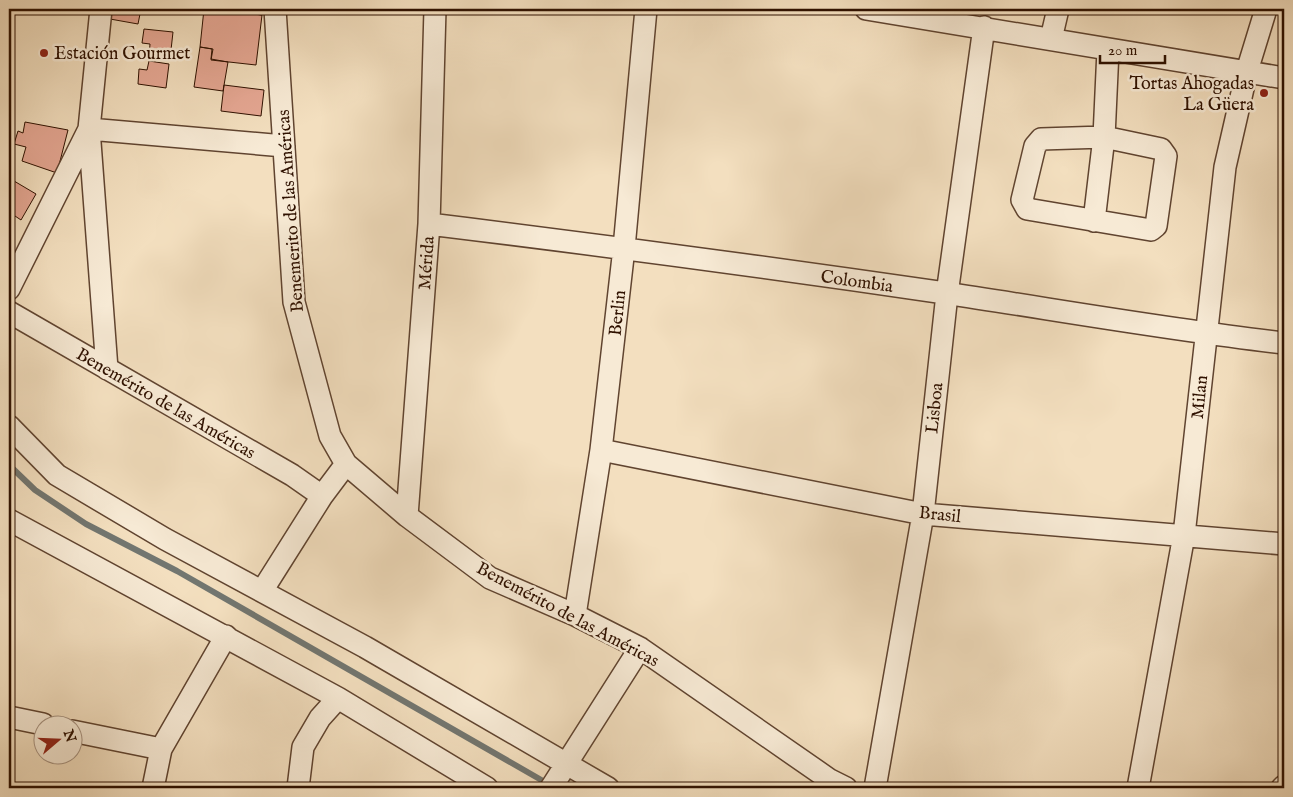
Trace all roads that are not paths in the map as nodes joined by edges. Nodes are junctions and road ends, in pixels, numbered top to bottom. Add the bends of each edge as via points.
1 (101, 9) edge
2 (275, 9) edge
3 (435, 9) edge
4 (646, 9) edge
5 (866, 9) edge
6 (1058, 9) edge
7 (1266, 9) edge
8 (984, 27) junction
9 (1051, 39) junction
10 (1108, 50) junction
11 (1247, 71) junction
12 (1284, 78) edge
13 (89, 129) junction
14 (1104, 137) junction
15 (284, 146) junction
16 (1094, 220) junction
17 (429, 224) junction
18 (624, 248) junction
19 (9, 289) edge
20 (947, 294) junction
21 (9, 312) edge
22 (1206, 334) junction
23 (1284, 343) edge
24 (106, 369) junction
25 (9, 426) edge
26 (601, 450) junction
27 (346, 464) junction
28 (322, 496) junction
29 (923, 514) junction
30 (407, 516) junction
31 (9, 520) edge
32 (1184, 535) junction
33 (1284, 544) edge
34 (262, 591) junction
35 (575, 615) junction
36 (226, 636) junction
37 (640, 648) junction
38 (338, 698) junction
39 (9, 717) edge
40 (32, 722) edge
41 (82, 732) edge
42 (161, 749) junction
43 (559, 775) edge
44 (154, 788) edge
45 (298, 788) edge
46 (487, 788) edge
47 (608, 788) edge
48 (846, 788) edge
49 (875, 788) edge
50 (1138, 788) edge

1 - 13 street
2 - 15 street, Benemerito de las Américas
3 - 17 street, Mérida
4 - 18 street, Berlin
5 - 8 street
6 - 9 street
7 - 11 street, Milan
8 - 9 street
8 - 20 street, Lisboa
9 - 10 street
10 - 11 street
10 - 14 street
11 - 12 street
11 - 22 street, Milan via 1224,167
13 - 15 street
13 - 19 street
13 - 24 street
14 - 16 street
14 - 16 street via 1161,149 1166,156 1156,226 1151,230
14 - 16 street via 1041,139 1035,146 1022,200 1027,209
15 - 27 street, Benemerito de las Américas via 294,302 330,436
17 - 18 street, Colombia
17 - 30 street, Mérida
18 - 20 street, Colombia
18 - 26 street, Berlin
20 - 22 street, Colombia
20 - 29 street, Lisboa
21 - 24 street, Benemérito de las Américas
22 - 23 street, Colombia
22 - 32 street, Milan
24 - 28 street, Benemérito de las Américas via 292,475
25 - 34 street via 58,476
26 - 29 street, Brasil
26 - 35 street, Berlin
27 - 28 street
27 - 30 street, Benemérito de las Américas
28 - 34 street
29 - 32 street, Brasil
29 - 49 street, Lisboa
30 - 35 street, Benemérito de las Américas via 490,578
31 - 36 street
32 - 33 street, Brasil
32 - 50 street, Milan
34 - 43 street via 365,647
35 - 37 street, Benemérito de las Américas
36 - 38 street
36 - 42 street
37 - 43 street
37 - 48 street, Benemérito de las Américas
38 - 45 street via 320,718 303,747
38 - 46 street
39 - 40 street
41 - 42 street
42 - 44 street
43 - 47 street

